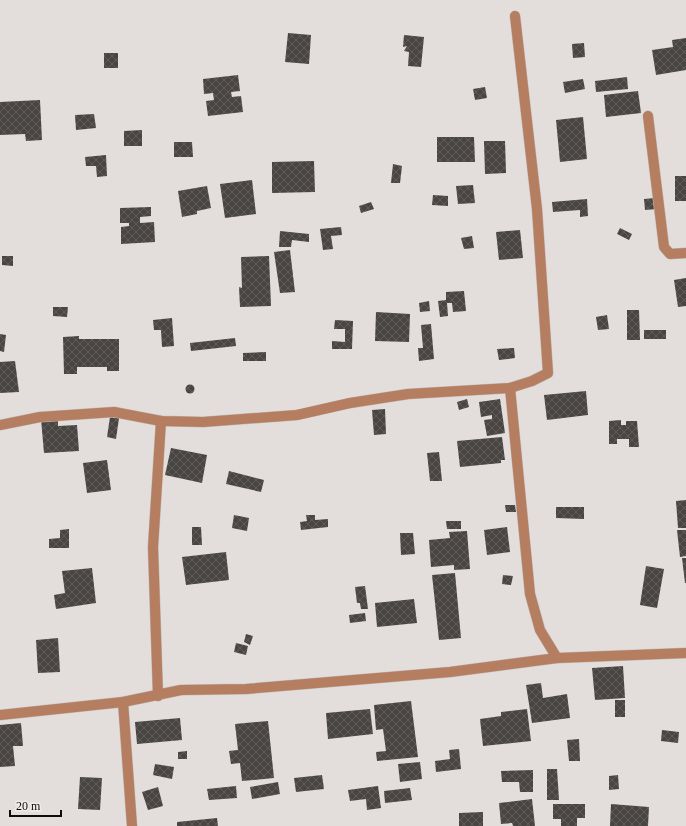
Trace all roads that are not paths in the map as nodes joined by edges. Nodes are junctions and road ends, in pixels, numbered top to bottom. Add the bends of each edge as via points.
1 (515, 16) dead end
2 (648, 116) dead end
3 (686, 253) edge
4 (510, 388) junction
5 (160, 421) junction
6 (0, 425) edge
7 (686, 653) edge
8 (557, 658) junction
9 (158, 696) junction
10 (123, 702) junction
11 (0, 715) edge
12 (132, 826) edge

1 - 4 street via 537,209 549,366 548,373 542,377
2 - 3 street via 664,247 670,254
4 - 5 street via 408,394 297,415 203,422
4 - 8 street via 530,594 540,630
5 - 6 street via 114,412 40,417
5 - 9 street via 153,547
7 - 8 street
8 - 9 street via 450,672 254,689 182,690
9 - 10 street
10 - 11 street
10 - 12 street

